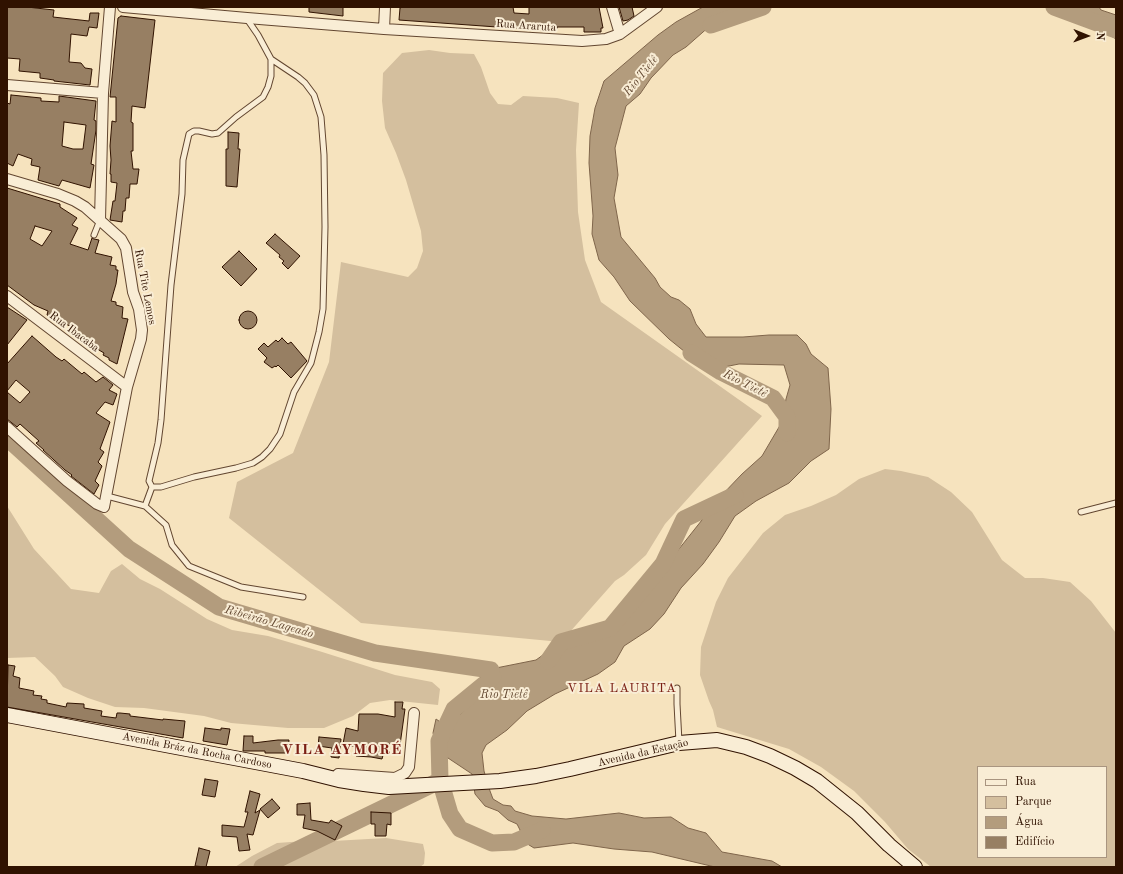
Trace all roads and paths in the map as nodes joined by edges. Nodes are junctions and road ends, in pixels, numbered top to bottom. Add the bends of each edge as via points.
1 (110, 7) edge
2 (123, 7) edge
3 (385, 7) edge
4 (612, 7) edge
5 (657, 7) edge
6 (247, 18) junction
7 (384, 29) junction
8 (620, 34) junction
9 (271, 59) junction
10 (7, 85) edge
11 (103, 93) junction
12 (7, 179) edge
13 (100, 220) junction
14 (94, 235) dead end
15 (7, 296) edge
16 (127, 387) junction
17 (7, 427) edge
18 (152, 487) junction
19 (107, 496) junction
20 (1116, 503) edge
21 (145, 506) junction
22 (1081, 512) dead end
23 (303, 597) dead end
24 (677, 688) dead end
25 (414, 712) dead end
26 (7, 715) edge
27 (679, 742) junction
28 (318, 775) junction
29 (412, 786) joint
30 (915, 867) edge

1 - 11 street
2 - 6 street, Rua Araruta
3 - 7 street
4 - 8 street
5 - 8 street, Rua Araruta
6 - 7 street, Rua Araruta
6 - 9 lane
7 - 8 street, Rua Araruta via 582,41 606,39
9 - 18 lane via 271,76 263,97 218,133 194,131 189,134 183,160 161,420 149,481
9 - 18 lane via 305,83 314,95 321,117 324,155 325,280 316,348 311,363 294,392 280,434 262,457 253,463 236,468
10 - 11 street
11 - 13 street
12 - 13 street, Rua Tite Lemos via 69,199 85,207
13 - 14 lane
13 - 16 street, Rua Tite Lemos via 121,239 126,248 133,292 142,320 141,339
15 - 16 street, Rua Ibacaba
16 - 19 street, Rua Tite Lemos
17 - 19 street, Rua Tite Lemos via 66,481 96,504 104,507
18 - 21 lane
19 - 21 lane
20 - 22 lane
21 - 23 lane via 166,525 172,545 190,566 241,587
24 - 27 lane
25 - 28 street via 409,767 405,773 395,778 332,773
26 - 28 street, Avenida Bráz da Rocha Cardoso
27 - 29 street, Avenida da Estação via 570,769 500,780
27 - 30 street, Avenida da Estação via 717,740 746,747 796,768 838,797
28 - 29 street, Avenida Bráz da Rocha Cardoso via 389,787

